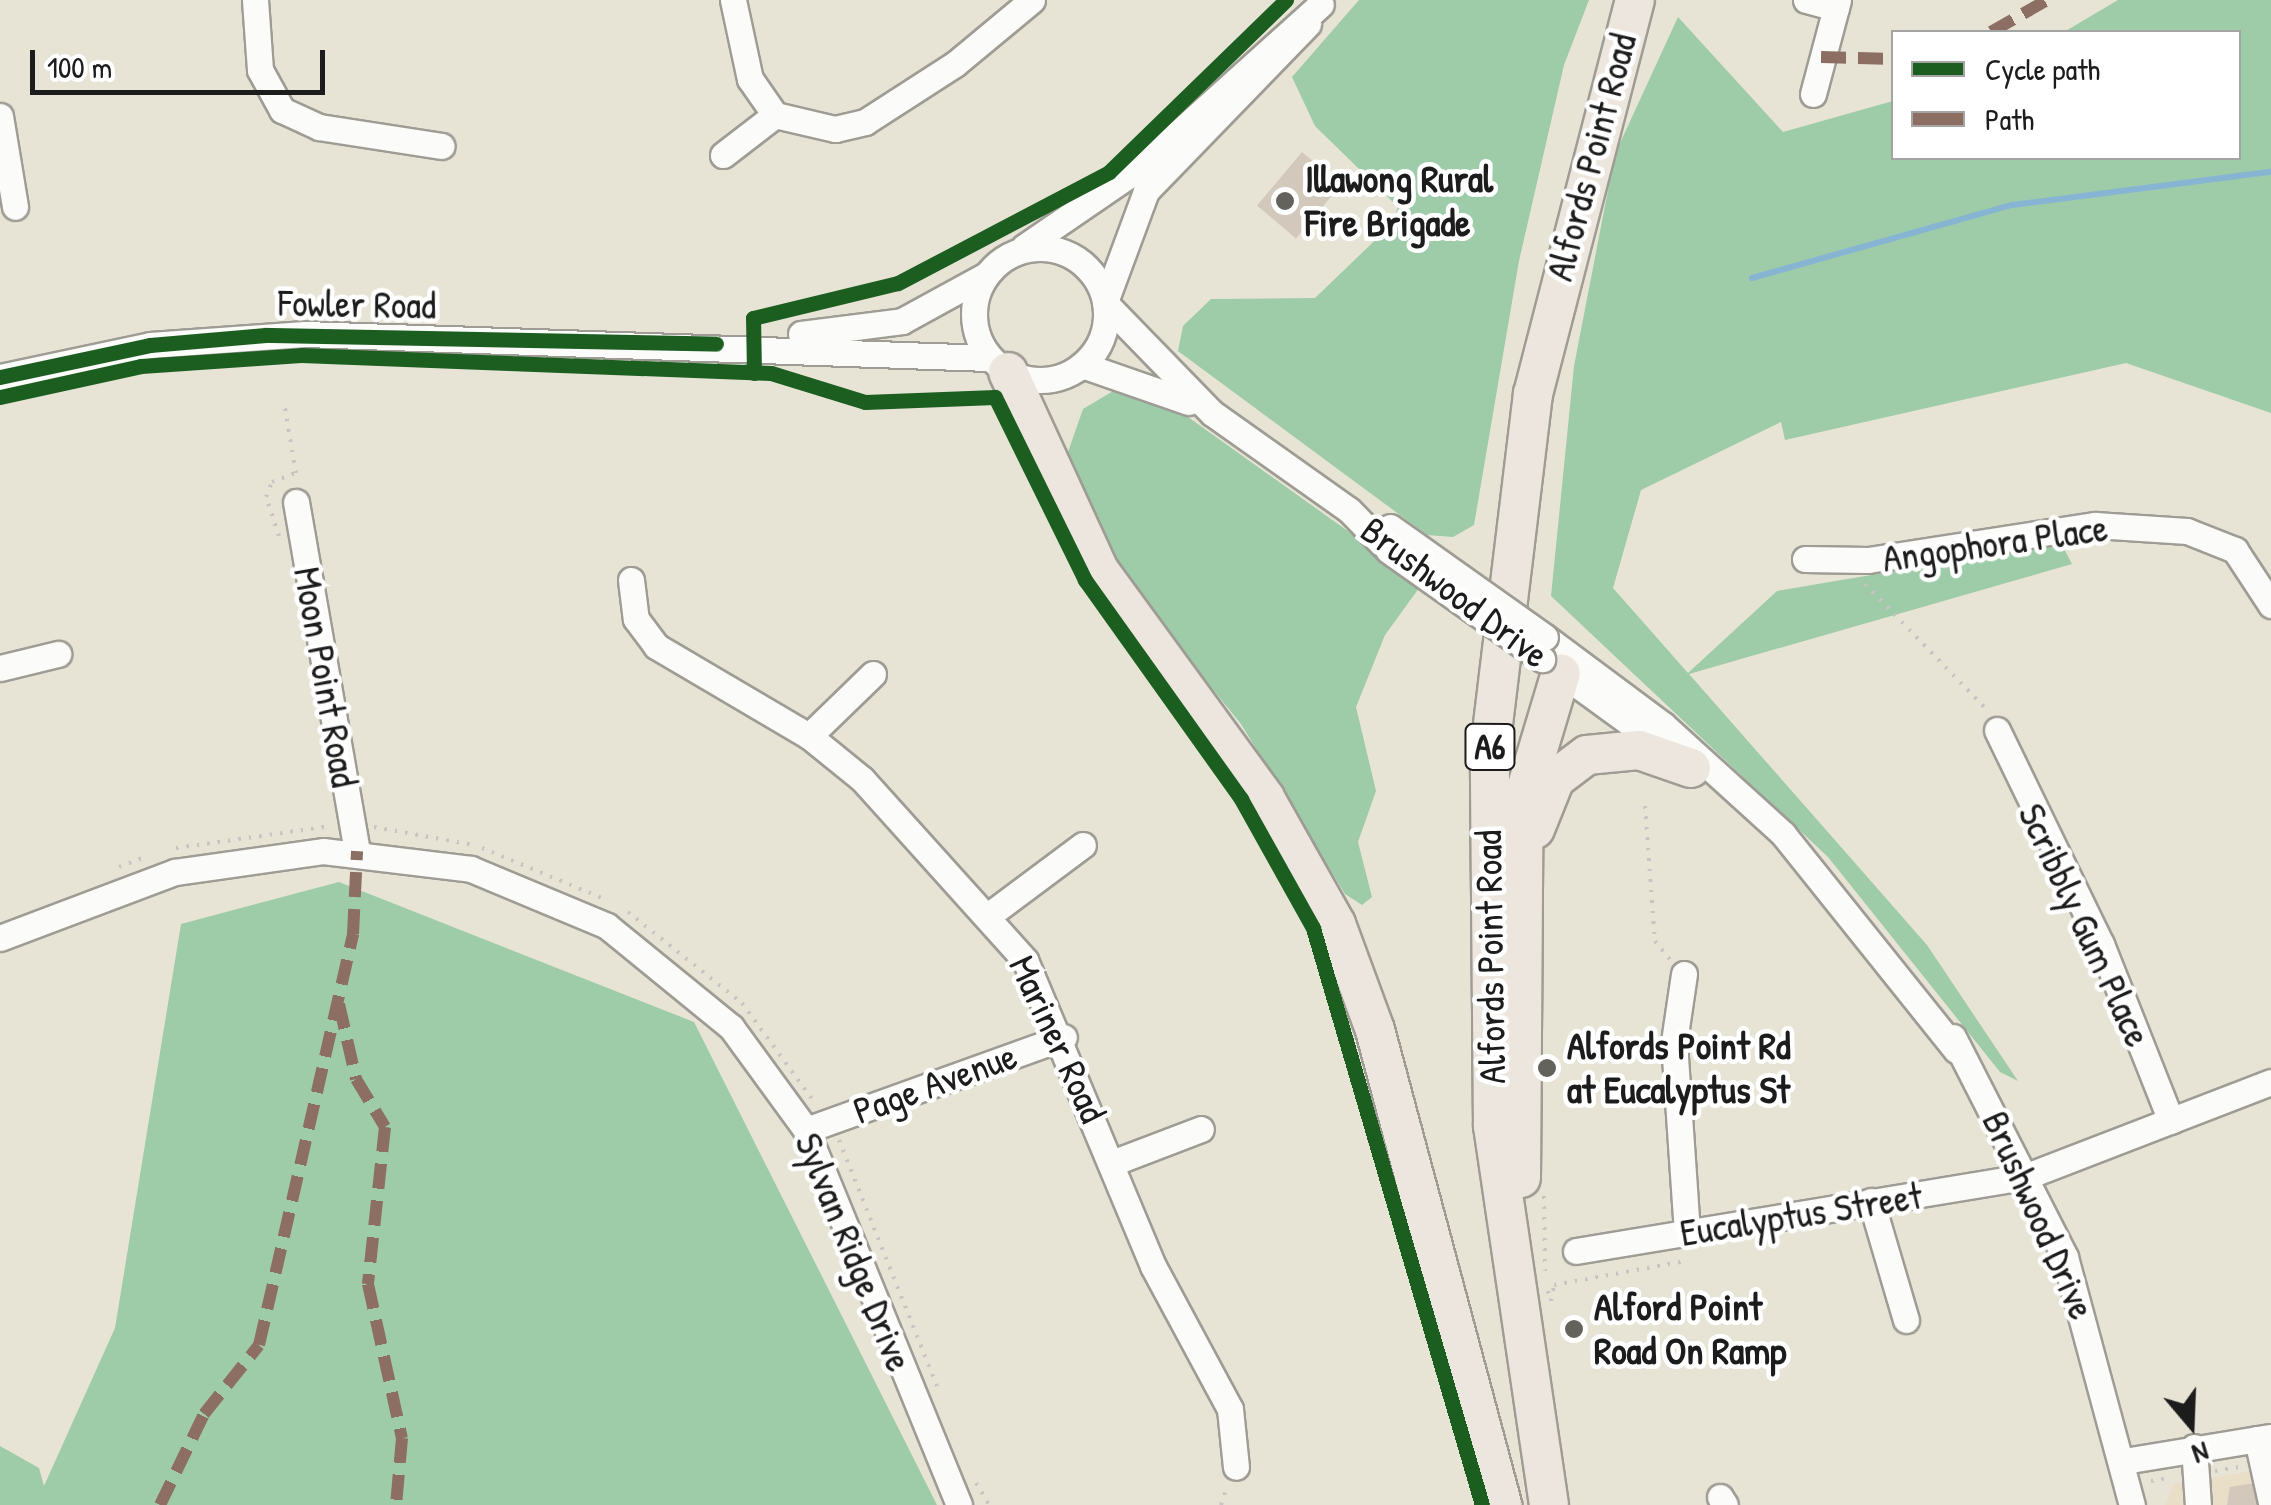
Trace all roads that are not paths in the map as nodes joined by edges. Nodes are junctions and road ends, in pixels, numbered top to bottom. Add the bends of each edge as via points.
1 (255, 0) edge
2 (734, 0) edge
3 (1032, 0) edge
4 (1613, 0) edge
5 (1635, 0) edge
6 (1806, 0) edge
7 (1324, 2) edge
8 (1837, 4) edge
9 (1813, 94) dead end
10 (774, 115) junction
11 (0, 116) edge
12 (442, 146) dead end
13 (722, 155) dead end
14 (15, 207) dead end
15 (1016, 252) junction
16 (986, 274) junction
17 (1106, 303) junction
18 (716, 344) junction
19 (999, 365) junction
20 (1082, 365) junction
21 (0, 376) edge
22 (1212, 413) junction
23 (296, 502) dead end
24 (1804, 559) dead end
25 (631, 580) dead end
26 (2271, 605) edge
27 (1551, 653) junction
28 (58, 654) dead end
29 (0, 668) edge
30 (874, 674) dead end
31 (1998, 730) road end
32 (809, 736) junction
33 (1690, 768) junction
34 (354, 839) junction
35 (1084, 845) dead end
36 (1527, 873) junction
37 (1818, 879) junction
38 (989, 915) junction
39 (0, 938) edge
40 (1684, 974) road end
41 (1064, 1036) junction
42 (2271, 1082) edge
43 (2172, 1121) junction
44 (817, 1126) junction
45 (1201, 1129) dead end
46 (1112, 1162) junction
47 (2026, 1176) junction
48 (1872, 1201) junction
49 (1687, 1233) junction
50 (1576, 1251) dead end
51 (1906, 1320) dead end
52 (2264, 1438) edge
53 (2194, 1446) junction
54 (2124, 1461) junction
55 (1236, 1467) dead end
56 (2271, 1502) edge
57 (959, 1505) edge
58 (1502, 1505) edge
59 (1523, 1505) edge
60 (1548, 1505) edge
61 (1564, 1505) edge
62 (2132, 1505) edge
63 (2198, 1505) edge

1 - 12 street via 260,70 282,110 318,127
2 - 10 street via 750,79
3 - 10 street via 865,122 835,130
4 - 59 highway, Alfords Point Road / A6 via 1512,393 1468,766 1472,1165
5 - 60 highway, Alfords Point Road / A6 via 1537,377 1490,748 1493,1126
6 - 8 street
7 - 15 street via 1138,169
7 - 17 street via 1146,191
8 - 9 street
10 - 13 street
11 - 14 street
15 - 16 street
15 - 17 street via 1048,248 1079,260
16 - 18 street, Fowler Road via 902,321
16 - 19 street via 973,317
17 - 20 street via 1105,327
17 - 22 street, Brushwood Drive
18 - 19 street, Fowler Road
18 - 21 street, Fowler Road via 266,335 150,345
19 - 20 street via 1046,380
19 - 58 highway via 1099,570 1265,798 1336,924 1375,1030
20 - 22 street, Brushwood Drive
22 - 27 street, Brushwood Drive, bridge
23 - 34 street, Moon Point Road
24 - 26 street, Angophora Place via 1868,560 2095,525 2187,531 2235,550
25 - 32 street, Mariner Road via 636,619 656,646
27 - 33 street, Brushwood Drive
27 - 36 highway via 1526,776
27 - 37 street, Brushwood Drive via 1718,771
28 - 29 street
30 - 32 street
31 - 43 street, Scribbly Gum Place via 2102,944
32 - 38 street, Mariner Road
33 - 36 highway via 1625,748 1574,761 1540,805
33 - 37 street, Brushwood Drive
34 - 39 street, Sylvan Ridge Drive via 175,872
34 - 44 street, Sylvan Ridge Drive via 471,868 607,926 732,1027
35 - 38 street
36 - 61 highway via 1522,1208
37 - 47 street, Brushwood Drive via 1956,1050
38 - 41 street, Mariner Road via 1025,960
40 - 49 street via 1674,1042
41 - 44 street, Page Avenue
41 - 46 street, Mariner Road
42 - 43 street
43 - 47 street
44 - 57 street, Sylvan Ridge Drive
45 - 46 street
46 - 55 street, Mariner Road via 1153,1266 1230,1409
47 - 48 street, Eucalyptus Street
47 - 54 street, Brushwood Drive via 2081,1300
48 - 49 street, Eucalyptus Street
48 - 51 street
49 - 50 street, Eucalyptus Street
52 - 53 street
52 - 56 street
53 - 54 street
53 - 63 street
54 - 62 street, Brushwood Drive

